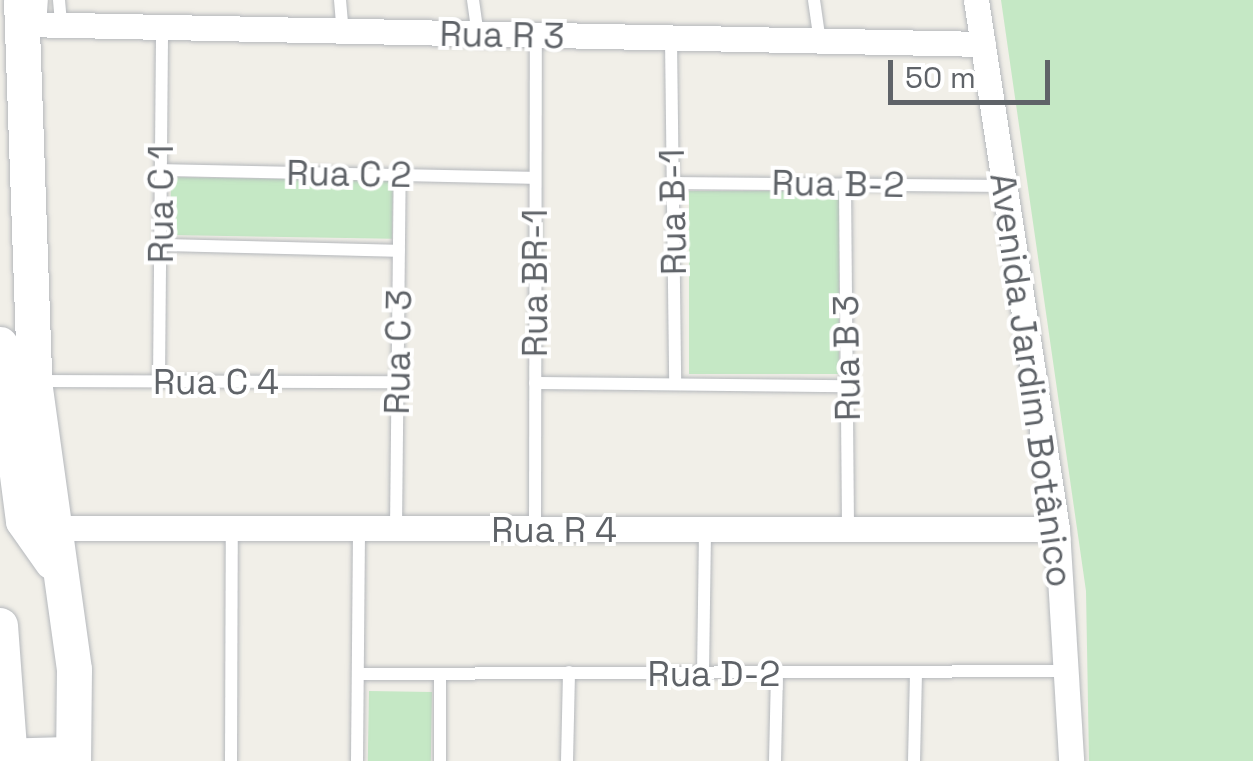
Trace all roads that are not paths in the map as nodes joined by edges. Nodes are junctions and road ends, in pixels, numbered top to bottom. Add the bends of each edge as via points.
1 (340, 0) edge
2 (473, 0) edge
3 (814, 0) edge
4 (976, 0) edge
5 (41, 13) edge
6 (162, 26) junction
7 (343, 32) junction
8 (478, 34) junction
9 (536, 36) junction
10 (671, 40) junction
11 (820, 42) junction
12 (983, 44) junction
13 (162, 170) junction
14 (400, 175) junction
15 (536, 178) junction
16 (673, 183) junction
17 (845, 184) junction
18 (1002, 186) junction
19 (161, 245) junction
20 (399, 251) junction
21 (0, 344) edge
22 (34, 381) junction
23 (160, 382) junction
24 (398, 382) junction
25 (535, 383) junction
26 (675, 384) junction
27 (847, 386) junction
28 (52, 528) junction
29 (232, 528) junction
30 (359, 528) junction
31 (396, 529) junction
32 (1057, 529) junction
33 (535, 530) junction
34 (705, 531) junction
35 (848, 532) junction
36 (56, 567) junction
37 (0, 625) edge
38 (568, 672) junction
39 (1071, 672) junction
40 (358, 674) junction
41 (440, 674) junction
42 (776, 674) junction
43 (916, 674) junction
44 (703, 675) junction
45 (7, 754) edge
46 (73, 755) edge
47 (231, 761) edge
48 (356, 761) edge
49 (440, 761) edge
50 (568, 761) edge
51 (775, 761) edge
52 (914, 761) edge
53 (1072, 761) edge

1 - 7 lane
2 - 8 lane
3 - 11 lane
4 - 12 street, Avenida Jardim Botânico
5 - 6 street, Rua R 3
5 - 22 main road
6 - 7 street, Rua R 3
6 - 13 lane, Rua C 1
7 - 8 street, Rua R 3
8 - 9 street, Rua R 3
9 - 10 street, Rua R 3
9 - 15 lane, Rua BR-1
10 - 11 street, Rua R 3
10 - 16 lane, Rua B-1
11 - 12 street, Rua R 3
12 - 18 street, Avenida Jardim Botânico
13 - 14 lane, Rua C 2
13 - 19 lane, Rua C 1
14 - 15 lane, Rua C 2
14 - 20 lane, Rua C 3
15 - 25 lane, Rua BR-1
16 - 17 lane, Rua B-2
16 - 26 lane, Rua B-1
17 - 18 lane, Rua B-2
17 - 27 lane, Rua B 3
18 - 32 street, Avenida Jardim Botânico
19 - 20 lane
19 - 23 lane, Rua C 1
20 - 24 lane, Rua C 3
21 - 36 main road via 22,521
22 - 23 lane, Rua C 4
22 - 28 main road
23 - 24 lane, Rua C 4
24 - 31 lane, Rua C 3
25 - 26 lane
25 - 33 lane, Rua BR-1
26 - 27 lane
27 - 35 lane, Rua B 3
28 - 29 street, Rua R 4
28 - 36 main road
29 - 30 street, Rua R 4
29 - 47 lane
30 - 31 street, Rua R 4
30 - 40 lane
31 - 33 street, Rua R 4
32 - 35 street, Rua R 4
32 - 39 street, Avenida Jardim Botânico
33 - 34 street, Rua R 4
34 - 35 street, Rua R 4
34 - 44 lane
36 - 46 main road via 74,669
37 - 45 main road
38 - 41 lane, Rua D-2
38 - 44 lane, Rua D-2
38 - 50 lane
39 - 43 lane, Rua D-2
39 - 53 street, Avenida Jardim Botânico
40 - 41 lane, Rua D-2
40 - 48 lane
41 - 49 lane
42 - 43 lane, Rua D-2
42 - 44 lane, Rua D-2
42 - 51 lane
43 - 52 lane
45 - 46 street

